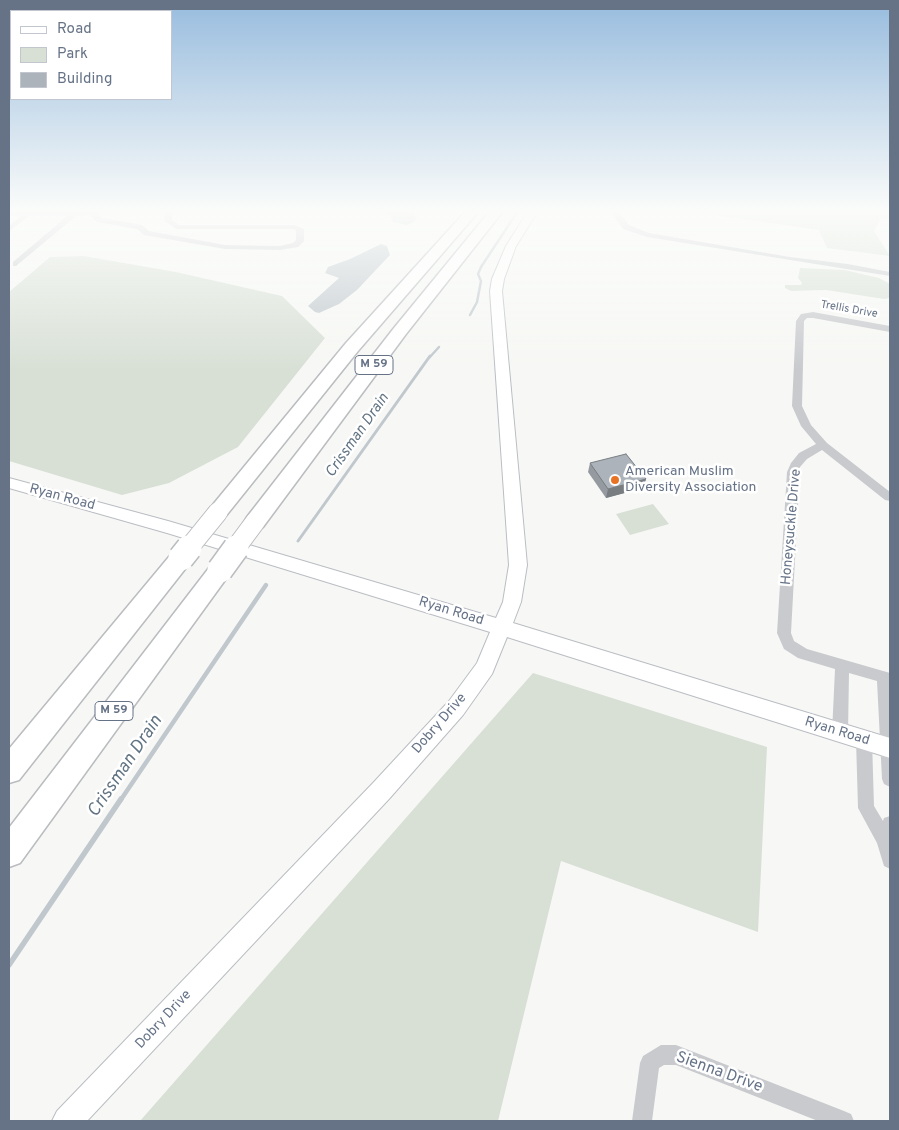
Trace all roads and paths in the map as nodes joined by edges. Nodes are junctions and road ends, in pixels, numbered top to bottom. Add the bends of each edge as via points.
1 (426, 264) edge
2 (455, 264) edge
3 (504, 264) edge
4 (829, 264) edge
5 (890, 274) edge
6 (890, 329) edge
7 (823, 445) junction
8 (9, 483) edge
9 (890, 497) edge
10 (503, 628) junction
11 (842, 666) junction
12 (887, 678) edge
13 (840, 733) junction
14 (864, 740) junction
15 (889, 748) edge
16 (9, 770) edge
17 (890, 779) edge
18 (890, 824) edge
19 (885, 840) junction
20 (9, 852) edge
21 (890, 860) edge
22 (67, 1121) edge
23 (642, 1121) edge
24 (844, 1121) edge

1 - 16 highway, M 59, bridge via 352,347
2 - 20 highway, M 59, bridge via 255,522
3 - 10 street, Dobry Drive via 496,291 518,564 516,587
4 - 5 street
6 - 7 street, Trellis Drive via 813,315 804,316 800,321 797,406 806,426
7 - 9 street
7 - 11 street, Honeysuckle Drive via 803,456 794,466 784,633 788,645 795,651
8 - 10 street, Ryan Road via 168,527
10 - 13 street, Ryan Road
10 - 22 street, Dobry Drive via 485,668 456,708
11 - 12 street, Honeysuckle Drive
11 - 13 street
12 - 15 street
13 - 14 street, Ryan Road
14 - 15 street, Ryan Road
14 - 19 street via 866,808
15 - 17 street
18 - 19 street
19 - 21 street
23 - 24 street, Sienna Drive via 650,1063 661,1055 676,1055

